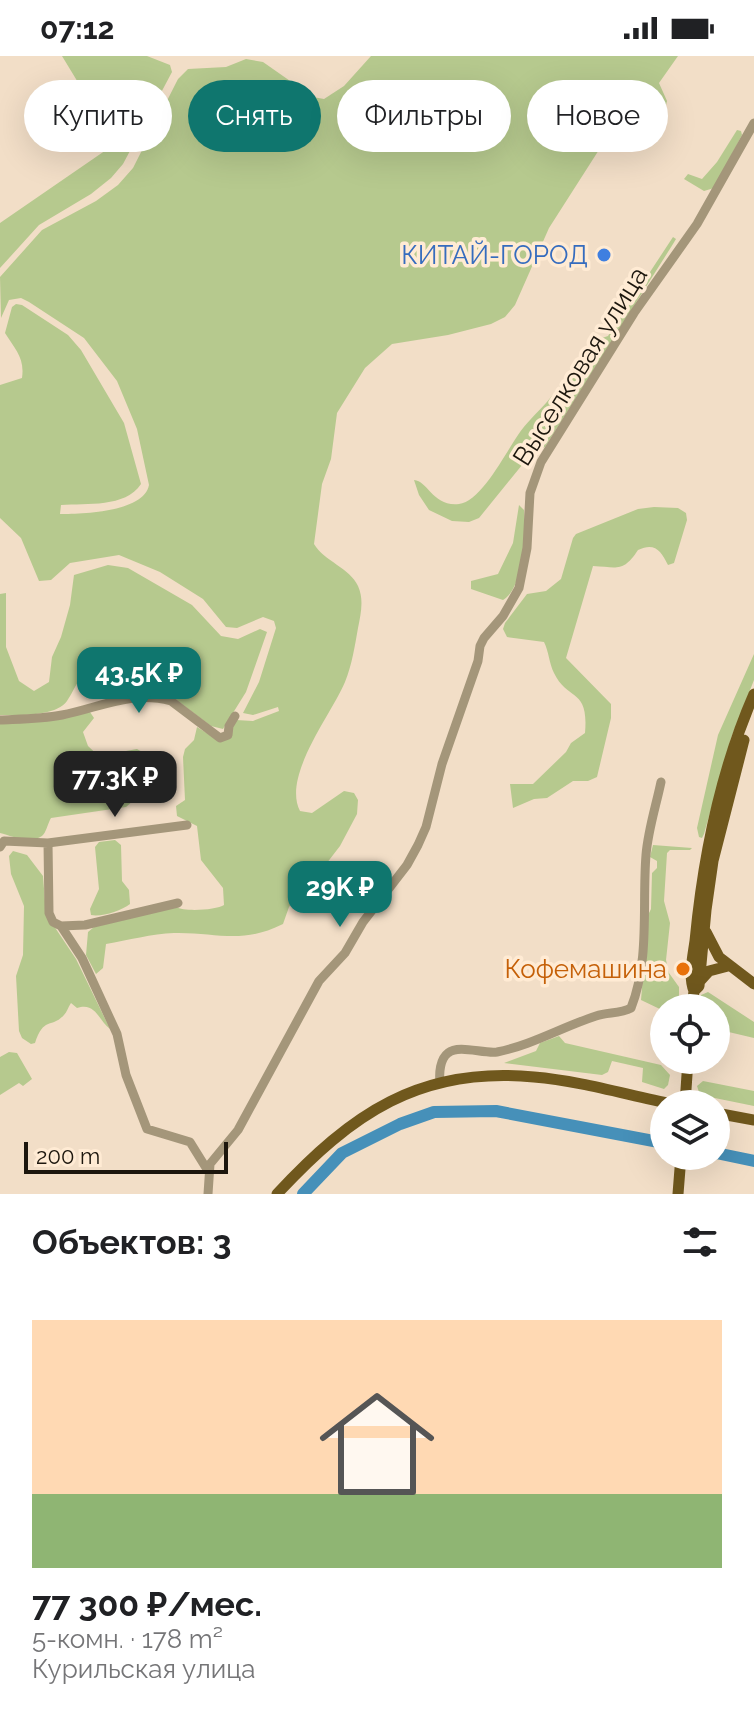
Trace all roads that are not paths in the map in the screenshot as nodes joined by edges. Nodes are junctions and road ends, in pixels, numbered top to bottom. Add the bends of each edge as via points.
1 (754, 123) edge
2 (754, 694) edge
3 (754, 713) edge
4 (235, 716) dead end
5 (0, 720) edge
6 (661, 782) dead end
7 (187, 825) dead end
8 (1, 842) edge
9 (48, 843) junction
10 (178, 903) dead end
11 (61, 926) junction
12 (704, 927) junction
13 (697, 961) junction
14 (728, 966) junction
15 (754, 984) edge
16 (694, 994) edge
17 (695, 994) edge
18 (440, 1082) junction
19 (650, 1099) edge
20 (730, 1116) edge
21 (754, 1120) edge
22 (680, 1170) edge
23 (208, 1171) junction
24 (208, 1194) edge
25 (277, 1194) edge
26 (678, 1194) edge

1 - 23 street, Выселковая улица via 697,224 634,313 533,478 519,588 480,646 418,845 345,953 319,981 238,1130
2 - 13 main road via 730,758 705,861
3 - 12 main road via 713,861
4 - 5 street via 228,735 220,738 161,698 103,702 32,720
6 - 18 street via 646,851 643,945 631,1008 510,1049 455,1050 444,1057
7 - 9 street
8 - 9 street
9 - 11 street via 49,913
10 - 11 street
11 - 23 street via 117,1034 147,1129 190,1142
12 - 13 main road
12 - 14 main road
13 - 14 main road
13 - 16 main road
14 - 15 main road
14 - 17 main road via 709,971
18 - 19 main road via 483,1075 538,1077
18 - 25 main road via 347,1126
20 - 21 main road
22 - 26 main road
23 - 24 street

